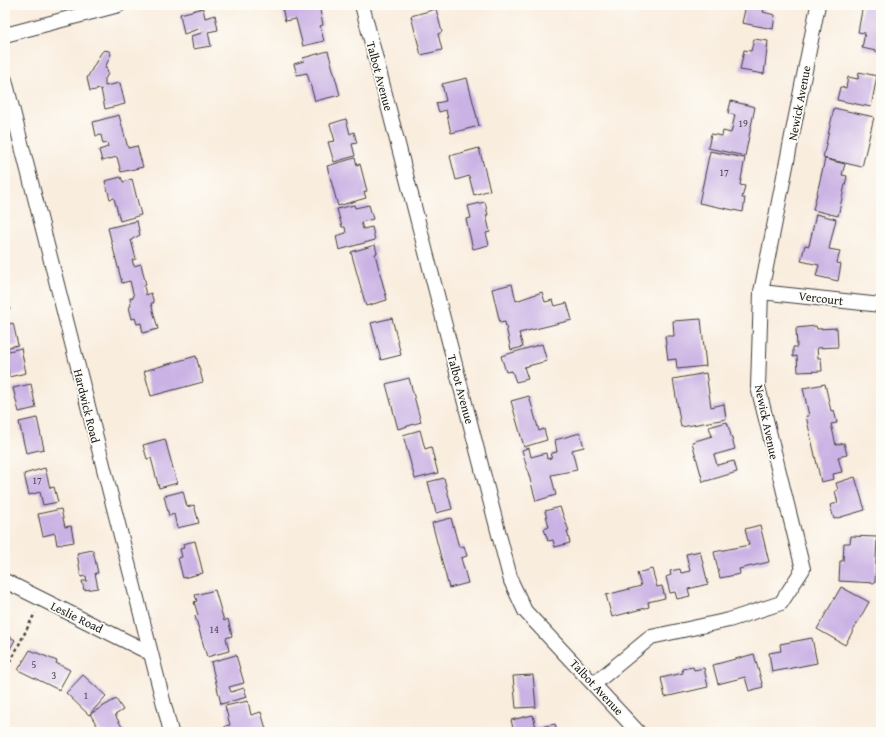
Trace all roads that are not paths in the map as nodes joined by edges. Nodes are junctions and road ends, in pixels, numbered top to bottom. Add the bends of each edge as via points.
1 (119, 5) edge
2 (362, 5) edge
3 (818, 5) edge
4 (5, 35) edge
5 (5, 80) edge
6 (761, 292) junction
7 (881, 305) edge
8 (5, 581) edge
9 (150, 653) junction
10 (594, 684) junction
11 (171, 732) edge
12 (638, 732) edge

1 - 4 street
2 - 10 street, Talbot Avenue via 511,581 525,612
3 - 6 street, Newick Avenue
5 - 9 street, Hardwick Road
6 - 7 street, Vercourt
6 - 10 street, Newick Avenue via 758,388 803,569 782,603 729,620 651,637
8 - 9 street, Leslie Road
9 - 11 street, Hardwick Road
10 - 12 street, Talbot Avenue

